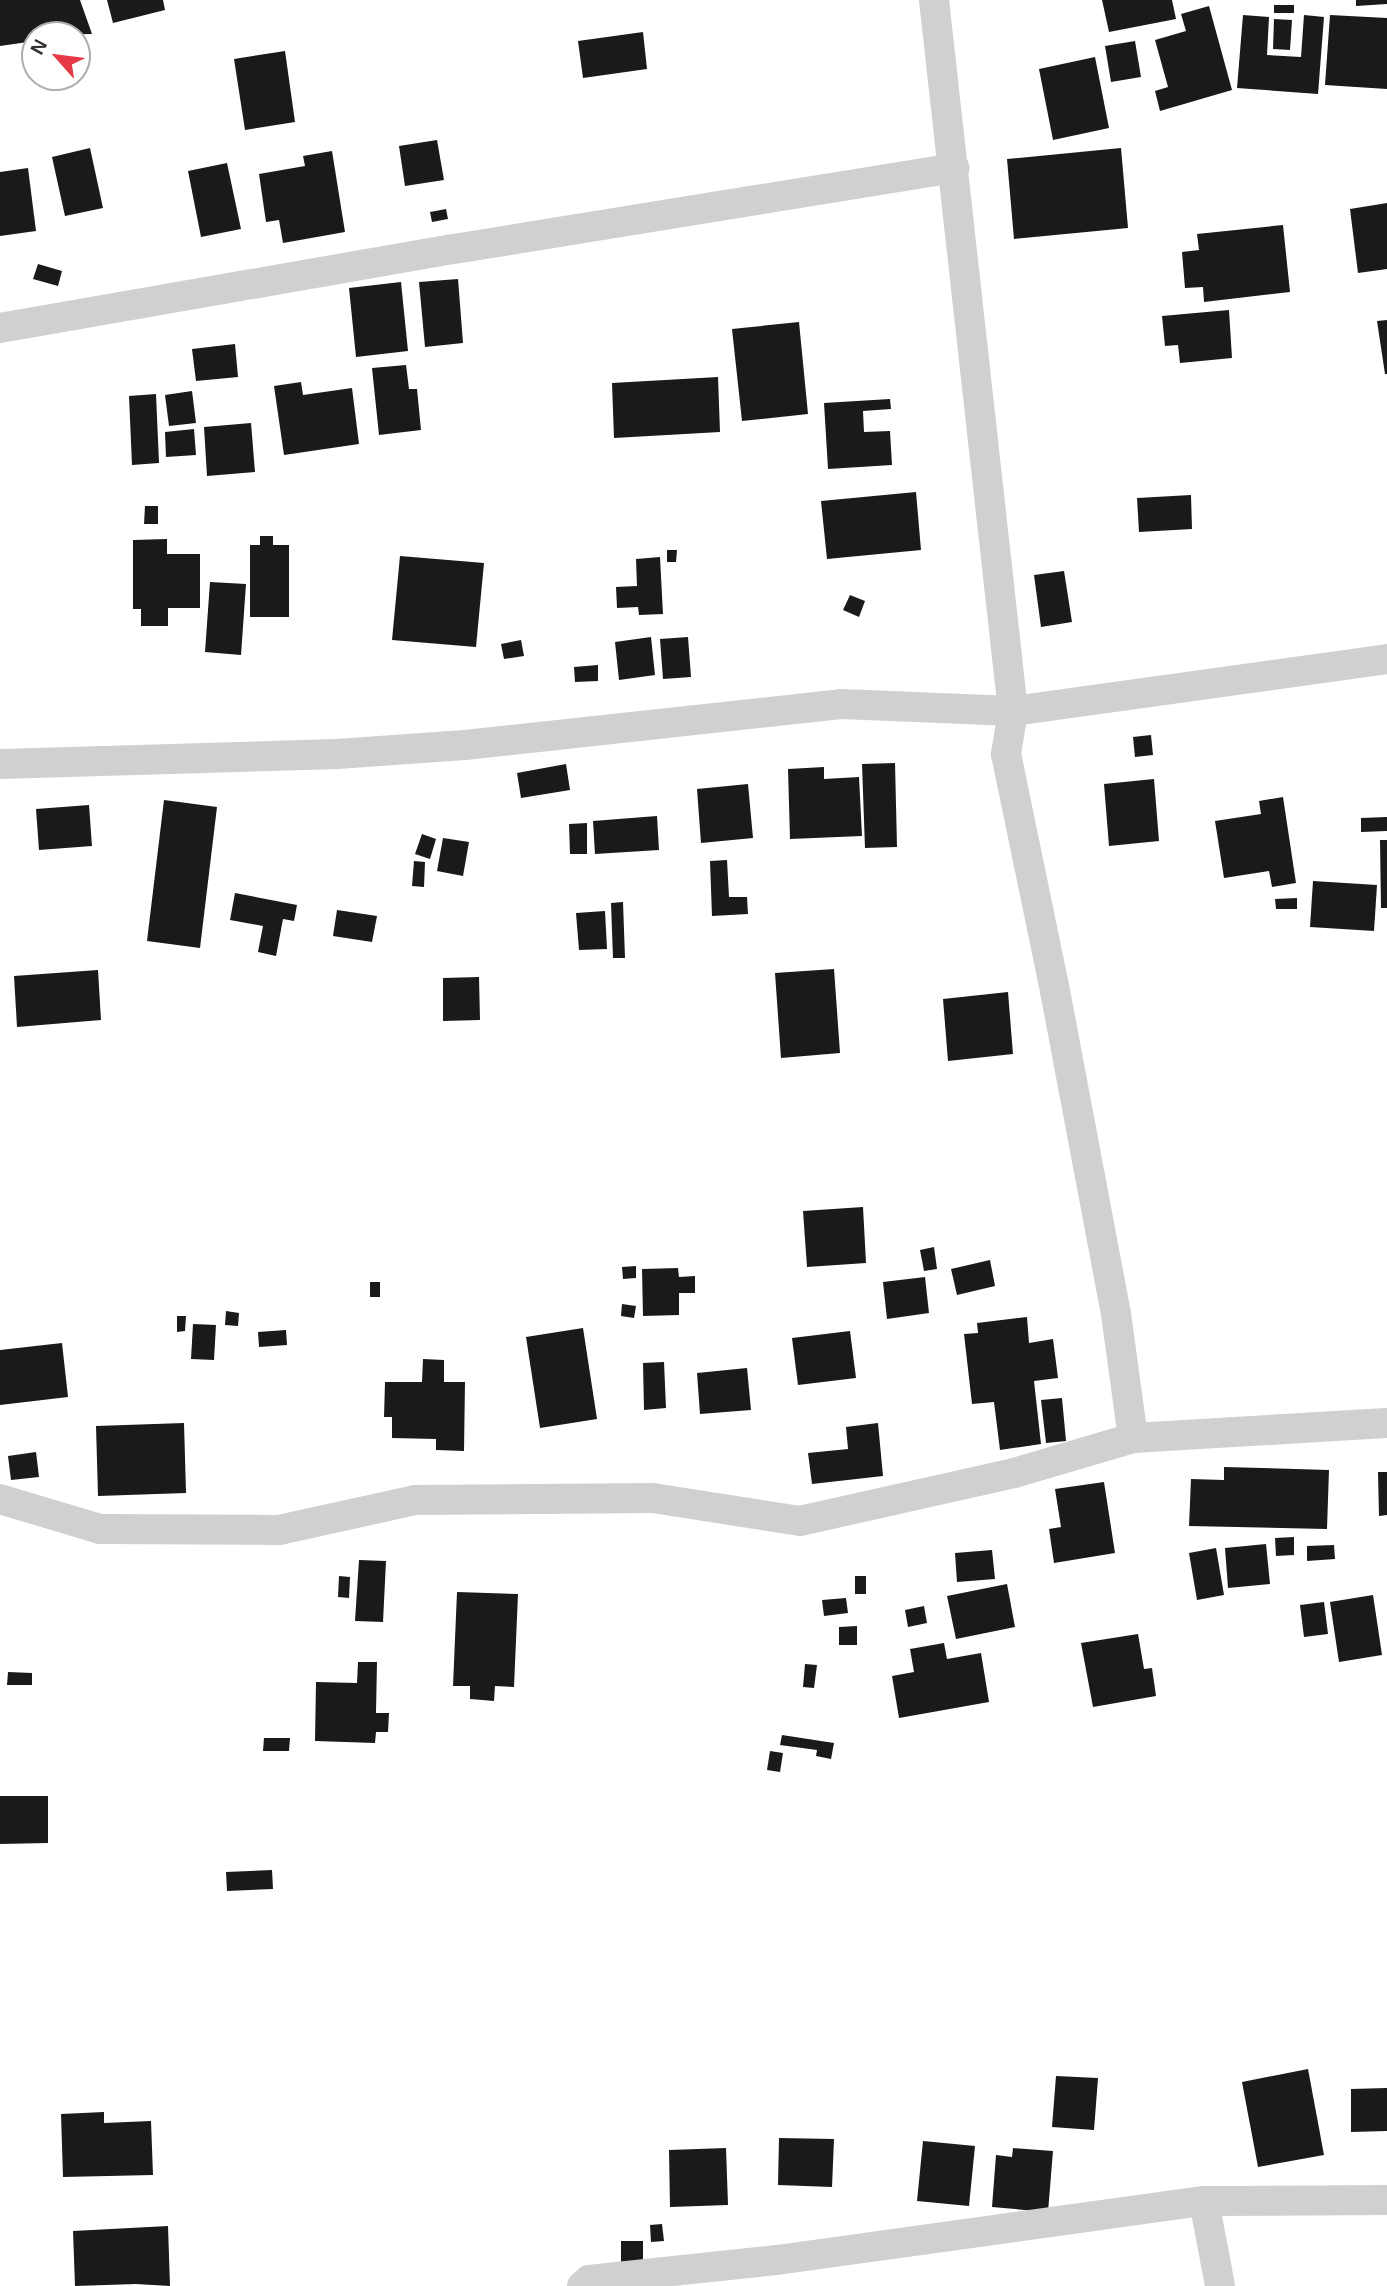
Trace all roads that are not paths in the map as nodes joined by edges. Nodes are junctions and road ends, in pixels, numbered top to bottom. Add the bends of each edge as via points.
1 (934, 0) edge
2 (954, 168) junction
3 (0, 328) edge
4 (1387, 659) edge
5 (1013, 711) junction
6 (0, 764) edge
7 (1387, 1423) edge
8 (1133, 1438) junction
9 (0, 1499) edge
10 (1387, 2200) edge
11 (1204, 2201) junction
12 (582, 2286) edge
13 (1220, 2286) edge

1 - 2 street
2 - 3 street via 467,246
2 - 5 street
4 - 5 street
5 - 6 street via 841,704 465,745 337,754
5 - 8 street via 1006,754 1116,1314
7 - 8 street
8 - 9 street via 1014,1473 800,1521 653,1498 415,1500 279,1530 100,1529
10 - 11 street
11 - 12 street via 777,2260 589,2280
11 - 13 street

